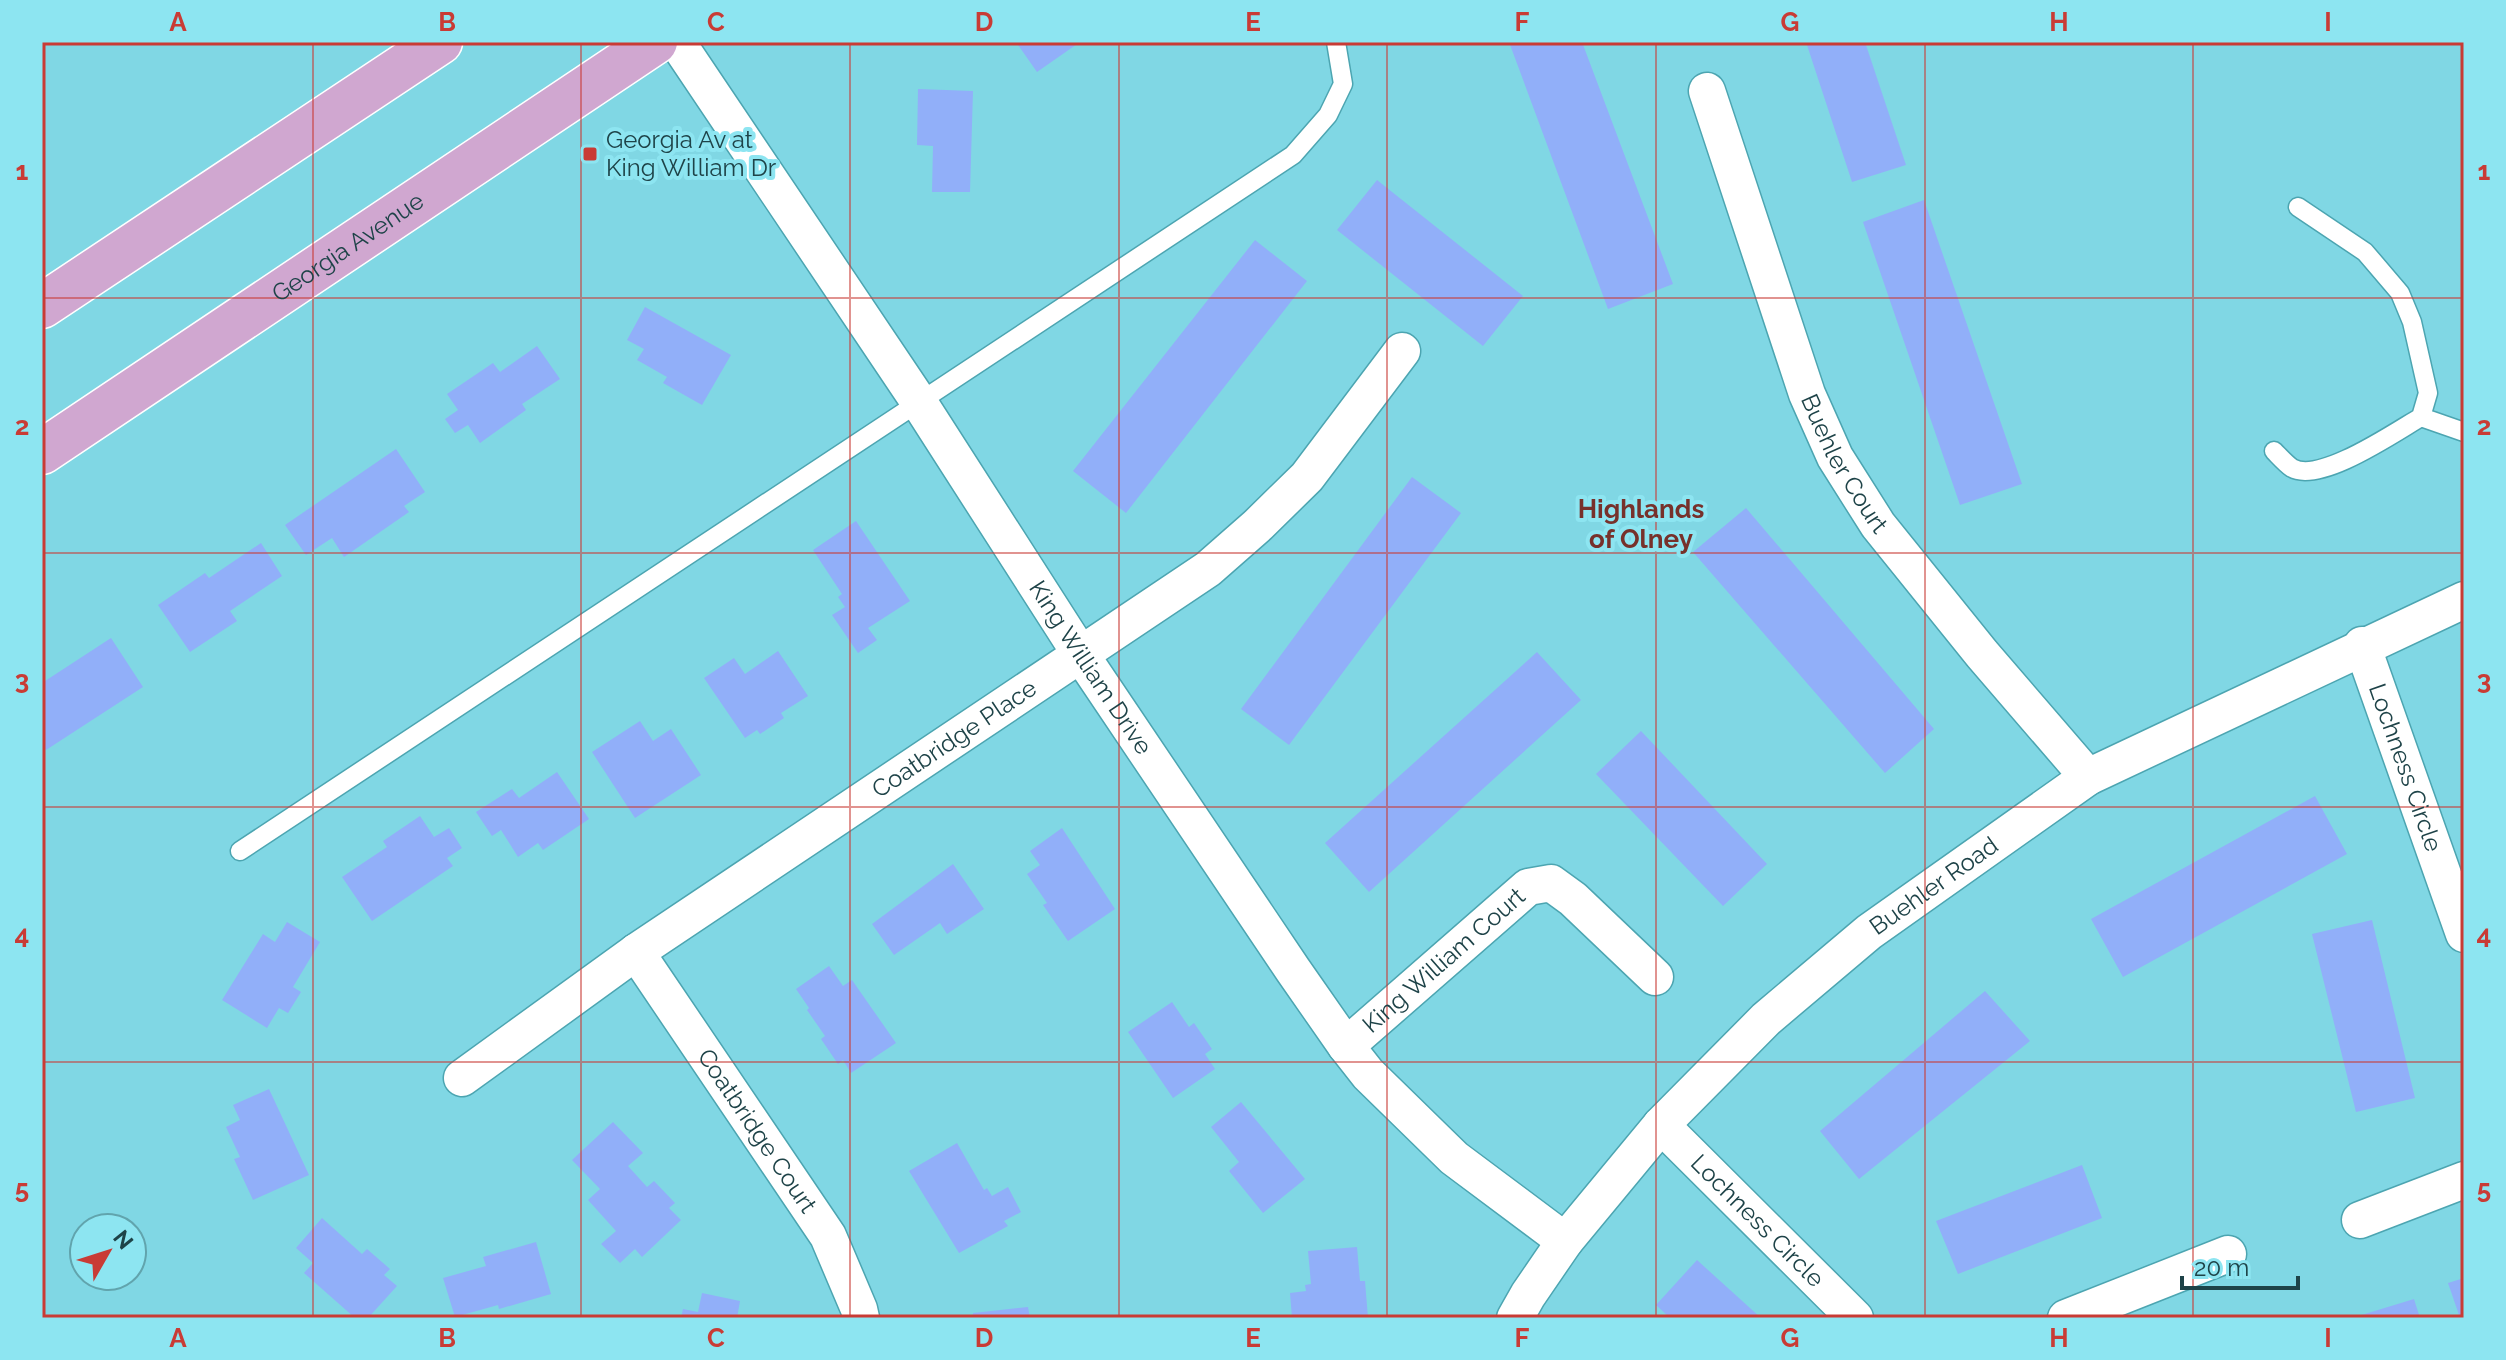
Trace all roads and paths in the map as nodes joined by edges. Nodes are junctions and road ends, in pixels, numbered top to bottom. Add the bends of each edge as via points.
1 (440, 42) edge
2 (655, 42) edge
3 (677, 42) edge
4 (1336, 42) edge
5 (1707, 91) dead end
6 (2298, 207) dead end
7 (42, 306) edge
8 (1402, 351) dead end
9 (920, 403) junction
10 (2421, 417) junction
11 (2464, 432) edge
12 (2274, 451) dead end
13 (42, 452) edge
14 (2464, 600) edge
15 (2362, 645) junction
16 (1081, 655) junction
17 (2088, 777) junction
18 (240, 851) dead end
19 (2464, 934) edge
20 (636, 952) junction
21 (1655, 977) dead end
22 (1346, 1046) junction
23 (462, 1078) dead end
24 (1661, 1125) junction
25 (2464, 1180) edge
26 (2360, 1220) dead end
27 (1565, 1241) junction
28 (2228, 1254) dead end
29 (861, 1318) edge
30 (1515, 1318) edge
31 (1855, 1318) edge
32 (2066, 1318) edge

1 - 7 main road
2 - 13 main road, Georgia Avenue
3 - 9 street, King William Drive
4 - 9 lane via 1343,84 1328,115 1293,155
5 - 17 street, Buehler Court via 1807,394 1835,457 1878,525
6 - 10 lane via 2365,252 2400,293 2428,393
8 - 16 street, Coatbridge Place via 1307,477 1257,526 1208,569
9 - 16 street, King William Drive
9 - 18 lane
10 - 11 lane
10 - 12 lane via 2327,468 2292,468
14 - 15 street, Buehler Road
15 - 17 street, Buehler Road
15 - 19 street, Lochness Circle
16 - 20 street, Coatbridge Place
16 - 22 street, King William Drive
17 - 24 street, Buehler Road via 1869,932 1766,1019
20 - 23 street, Coatbridge Place
20 - 29 street, Coatbridge Court via 828,1236
21 - 22 street, King William Court via 1551,883 1528,887
22 - 27 street, King William Drive via 1454,1158
24 - 27 street, Buehler Road
24 - 31 street, Lochness Circle
25 - 26 street
27 - 30 street, Buehler Road
28 - 32 street

